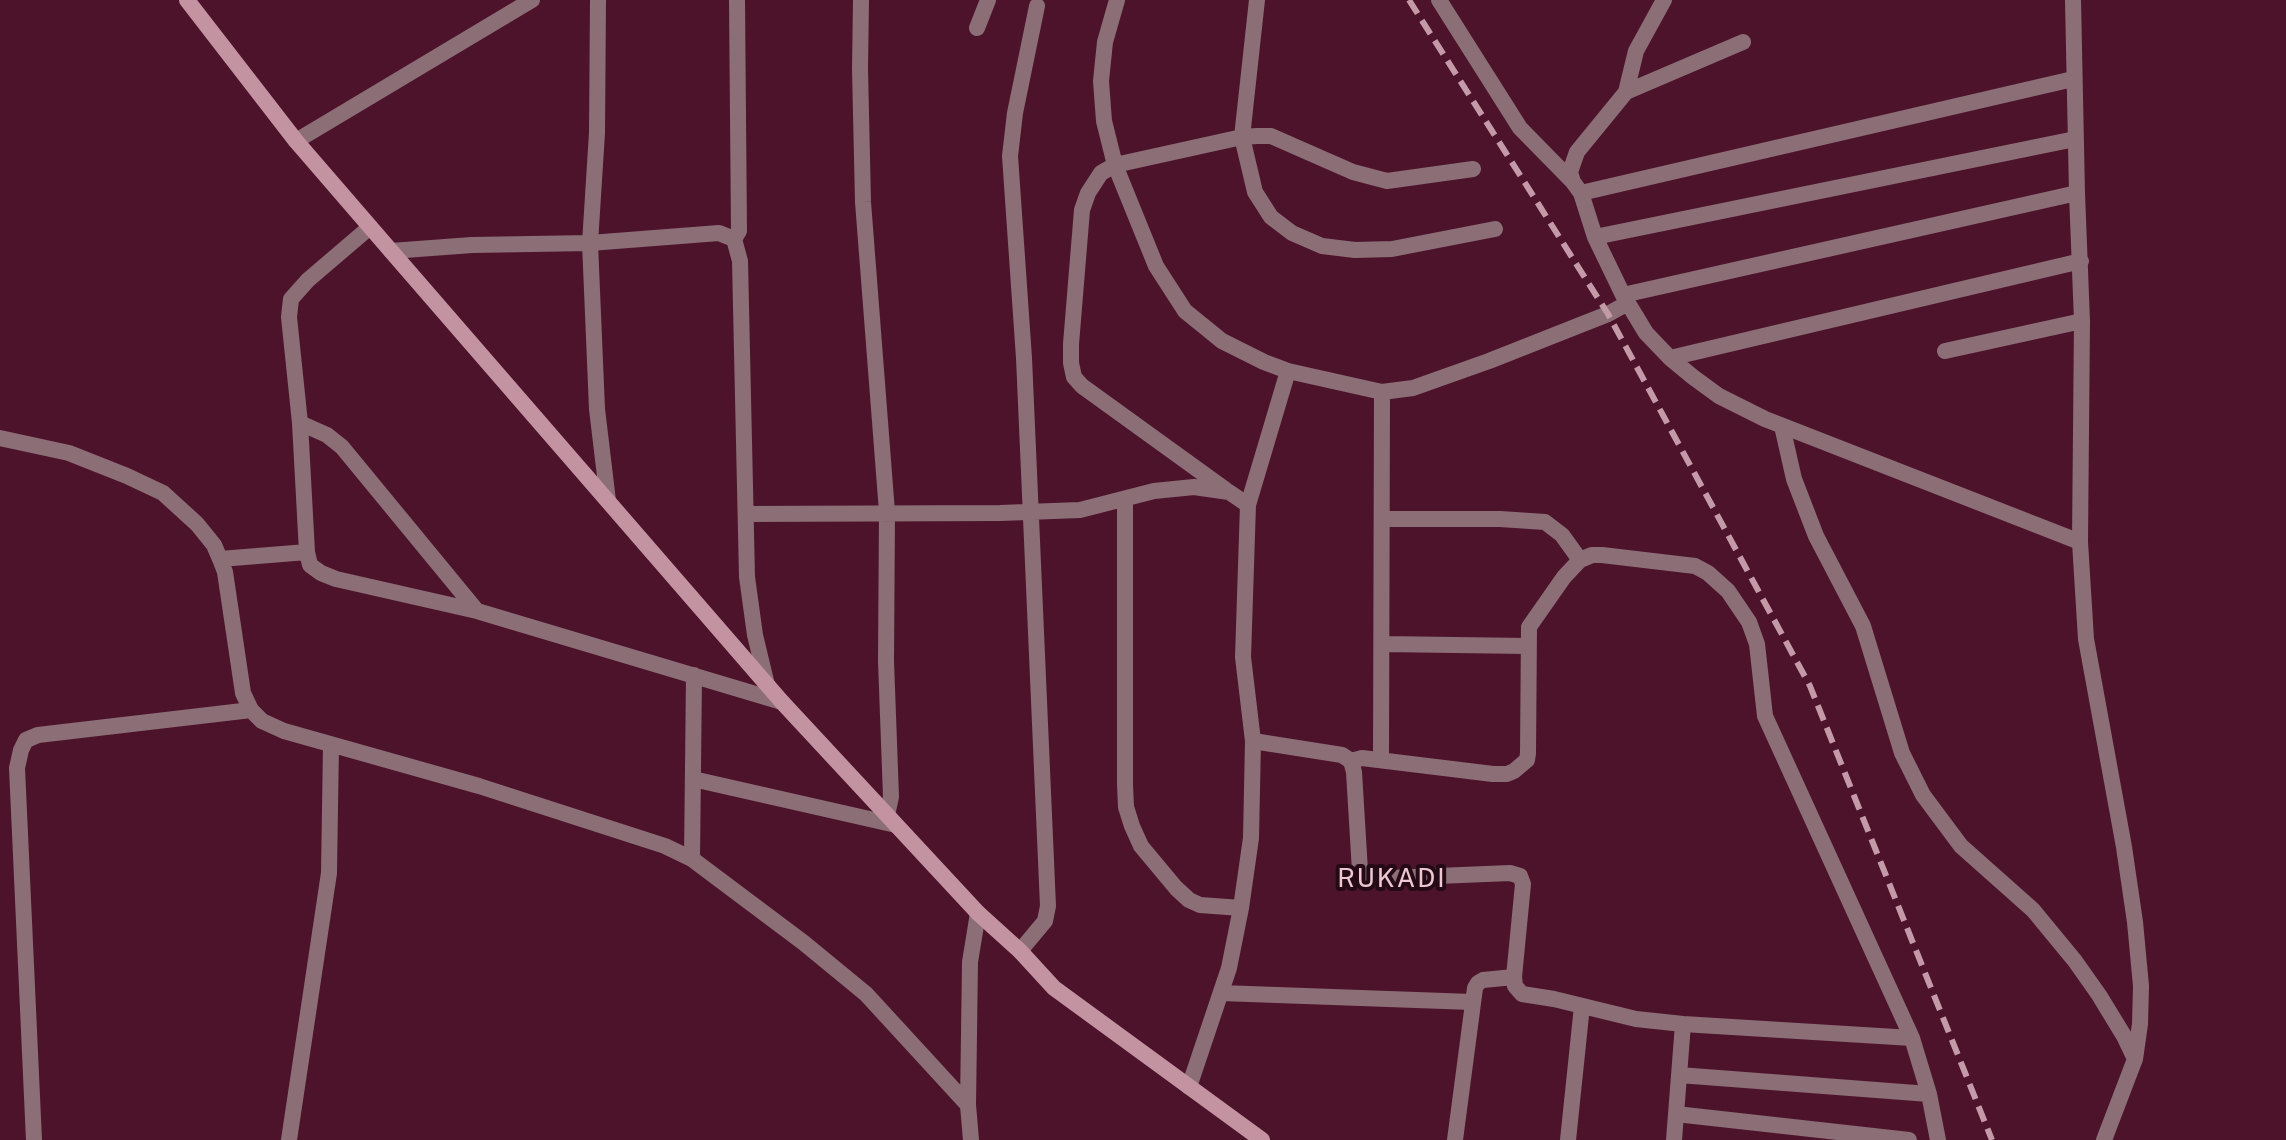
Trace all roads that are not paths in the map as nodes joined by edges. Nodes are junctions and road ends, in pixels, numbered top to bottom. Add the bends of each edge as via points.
1 (187, 0) edge
2 (532, 0) edge
3 (598, 0) edge
4 (737, 0) edge
5 (861, 0) edge
6 (988, 0) edge
7 (1117, 0) edge
8 (1257, 0) edge
9 (1439, 0) edge
10 (1664, 0) edge
11 (2073, 0) edge
12 (1037, 6) dead end
13 (977, 28) dead end
14 (1743, 42) dead end
15 (2073, 79) junction
16 (1626, 92) junction
17 (1242, 137) junction
18 (2075, 139) junction
19 (296, 141) junction
20 (1115, 165) junction
21 (1473, 169) dead end
22 (1577, 187) junction
23 (2077, 193) junction
24 (370, 227) junction
25 (1495, 229) dead end
26 (1595, 237) junction
27 (734, 239) junction
28 (590, 243) junction
29 (391, 251) junction
30 (2081, 261) junction
31 (1625, 299) junction
32 (2082, 321) junction
33 (1945, 351) dead end
34 (1670, 358) junction
35 (1288, 371) junction
36 (1382, 392) junction
37 (300, 423) junction
38 (1782, 426) junction
39 (0, 438) edge
40 (1229, 492) junction
41 (1125, 499) junction
42 (608, 501) junction
43 (1248, 505) junction
44 (887, 512) junction
45 (1031, 512) junction
46 (746, 514) junction
47 (1382, 519) junction
48 (2080, 542) junction
49 (307, 552) junction
50 (220, 559) junction
51 (1580, 560) junction
52 (477, 611) junction
53 (1382, 644) junction
54 (1527, 646) junction
55 (694, 675) junction
56 (767, 685) junction
57 (782, 702) junction
58 (251, 710) junction
59 (1253, 741) junction
60 (331, 744) junction
61 (1381, 760) junction
62 (1351, 761) junction
63 (693, 779) junction
64 (892, 820) junction
65 (692, 859) junction
66 (1241, 908) junction
67 (978, 913) junction
68 (1020, 951) junction
69 (1514, 977) junction
70 (1221, 993) junction
71 (1472, 1002) junction
72 (1582, 1006) junction
73 (1683, 1024) junction
74 (1912, 1038) junction
75 (2135, 1059) junction
76 (1679, 1075) junction
77 (1189, 1087) junction
78 (1929, 1094) junction
79 (968, 1105) junction
80 (1676, 1114) junction
81 (34, 1140) edge
82 (289, 1140) edge
83 (971, 1140) edge
84 (1262, 1140) edge
85 (1455, 1140) edge
86 (1568, 1140) edge
87 (1674, 1140) edge
88 (1909, 1140) edge
89 (1938, 1140) edge
90 (2104, 1140) edge

1 - 19 street
2 - 19 street
3 - 28 street
4 - 27 street via 739,231
5 - 44 street via 863,202
6 - 13 street
7 - 20 street via 1101,81
8 - 17 street
9 - 22 street via 1520,128
10 - 16 street via 1636,51
11 - 15 street
12 - 45 street via 1010,156
14 - 16 street
15 - 18 street
15 - 22 street
16 - 22 street via 1577,152 1570,172
17 - 20 street
17 - 21 street via 1271,136 1387,181
17 - 25 street via 1255,192 1271,217 1322,246 1392,249
18 - 23 street
18 - 26 street
19 - 24 street
20 - 35 street via 1156,266 1185,311 1222,341
20 - 40 street via 1101,173 1082,210 1071,344 1074,377
22 - 26 street
23 - 30 street
23 - 31 street
24 - 29 street
24 - 37 street via 291,299
26 - 31 street
27 - 28 street via 719,233
27 - 46 street via 740,261
28 - 29 street
28 - 42 street via 597,409
29 - 42 street
30 - 32 street
30 - 34 street
31 - 34 street
31 - 36 street via 1608,314 1489,361 1413,388
32 - 33 street
32 - 48 street
34 - 38 street via 1719,396
35 - 36 street
35 - 43 street
36 - 47 street
37 - 49 street
37 - 52 street via 342,447
38 - 48 street
38 - 75 street via 1794,479 1816,536 1863,626 1902,753 1923,795 1961,846 2033,910 2075,961
39 - 50 street via 69,453 163,493 197,524
40 - 41 street via 1194,487
40 - 43 street
41 - 45 street via 1080,510
41 - 66 street via 1126,807 1141,846 1189,900
42 - 56 street
43 - 59 street via 1243,657
44 - 45 street
44 - 46 street
44 - 64 street
45 - 68 street via 1048,906 1045,921
46 - 56 street via 747,577
47 - 51 street via 1545,522
47 - 53 street
48 - 75 street via 2086,639 2135,922 2141,986
49 - 50 street
49 - 52 street via 310,565 336,579
50 - 58 street via 243,693
51 - 54 street via 1533,620
51 - 74 street via 1602,555 1695,566 1738,604 1757,644 1770,729
52 - 55 street
53 - 54 street
53 - 61 street
54 - 61 street via 1528,753 1520,767 1493,774
55 - 57 street
55 - 63 street
56 - 57 street
57 - 64 street
58 - 60 street via 284,731
58 - 81 street via 26,740 17,768
59 - 62 street via 1342,755
59 - 66 street via 1251,838
60 - 65 street via 479,786
60 - 82 street via 329,873
61 - 62 street
62 - 69 street via 1360,871 1365,879 1520,876
63 - 64 street
63 - 65 street
64 - 67 street
65 - 79 street via 866,994
66 - 70 street
67 - 68 street
67 - 79 street via 970,962
68 - 77 street via 1054,988
69 - 71 street via 1483,980
69 - 72 street via 1522,994
70 - 71 street
70 - 77 street
71 - 85 street
72 - 73 street
72 - 86 street
73 - 74 street
73 - 76 street
74 - 78 street
75 - 90 street
76 - 78 street
76 - 80 street
77 - 84 street
78 - 89 street
79 - 83 street
80 - 87 street
80 - 88 street

